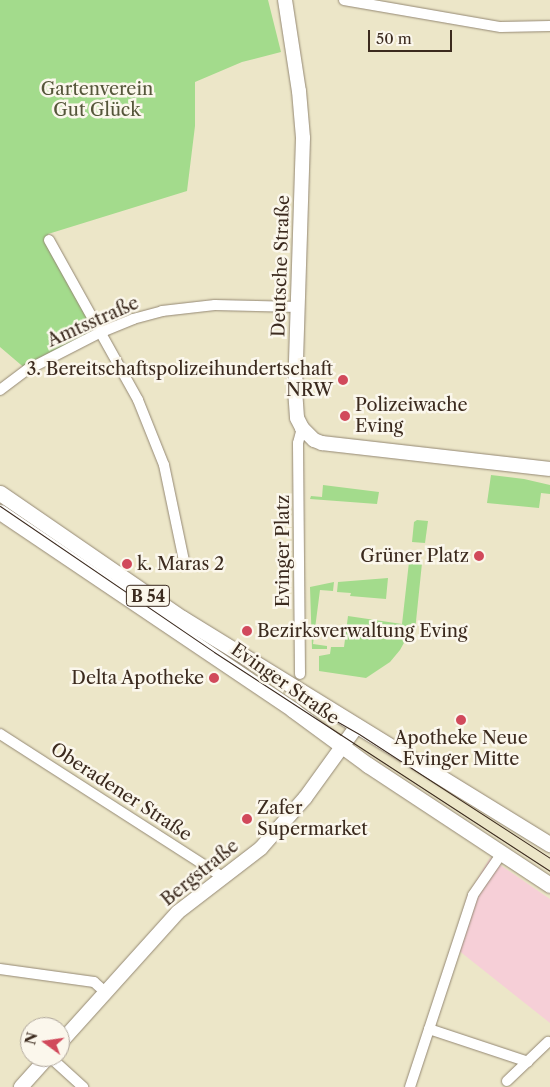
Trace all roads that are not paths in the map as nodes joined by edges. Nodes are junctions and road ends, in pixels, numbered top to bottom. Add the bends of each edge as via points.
1 (285, 0) edge
2 (344, 0) edge
3 (550, 26) edge
4 (49, 240) dead end
5 (298, 307) junction
6 (99, 333) junction
7 (0, 390) edge
8 (302, 428) junction
9 (550, 469) edge
10 (0, 493) edge
11 (0, 512) edge
12 (184, 561) dead end
13 (300, 674) dead end
14 (357, 726) junction
15 (0, 734) edge
16 (342, 747) junction
17 (550, 844) edge
18 (502, 853) junction
19 (224, 877) junction
20 (550, 885) edge
21 (0, 969) edge
22 (105, 992) junction
23 (429, 1029) junction
24 (70, 1032) edge
25 (548, 1042) dead end
26 (528, 1062) junction
27 (40, 1067) edge
28 (60, 1067) edge
29 (507, 1081) dead end
30 (21, 1087) edge
31 (83, 1087) edge
32 (410, 1087) edge

1 - 5 street, Deutsche Straße via 299,91 302,138
2 - 3 street via 501,27
4 - 6 street
5 - 6 street, Amtsstraße via 190,307 133,319
5 - 8 street, Deutsche Straße via 296,408
6 - 7 street, Amtsstraße via 27,370
6 - 12 street via 138,400 164,465
8 - 9 street via 308,436 322,443
8 - 13 street, Evinger Platz via 298,443
10 - 14 main road, Evinger Straße / B 54 via 182,618
11 - 16 main road, Evinger Straße / B 54 via 293,710
14 - 16 street, Bergstraße
14 - 17 main road, Evinger Straße / B 54
15 - 19 street, Oberadener Straße
16 - 18 main road, Evinger Straße / B 54
16 - 19 street, Bergstraße via 305,798 261,848
18 - 20 main road, Evinger Straße / B 54
18 - 23 street via 473,895
19 - 22 street, Bergstraße via 178,912
21 - 22 street via 94,982
22 - 24 street, Bergstraße
23 - 26 street
23 - 32 street
25 - 26 street
26 - 29 street
27 - 30 street
28 - 31 street

